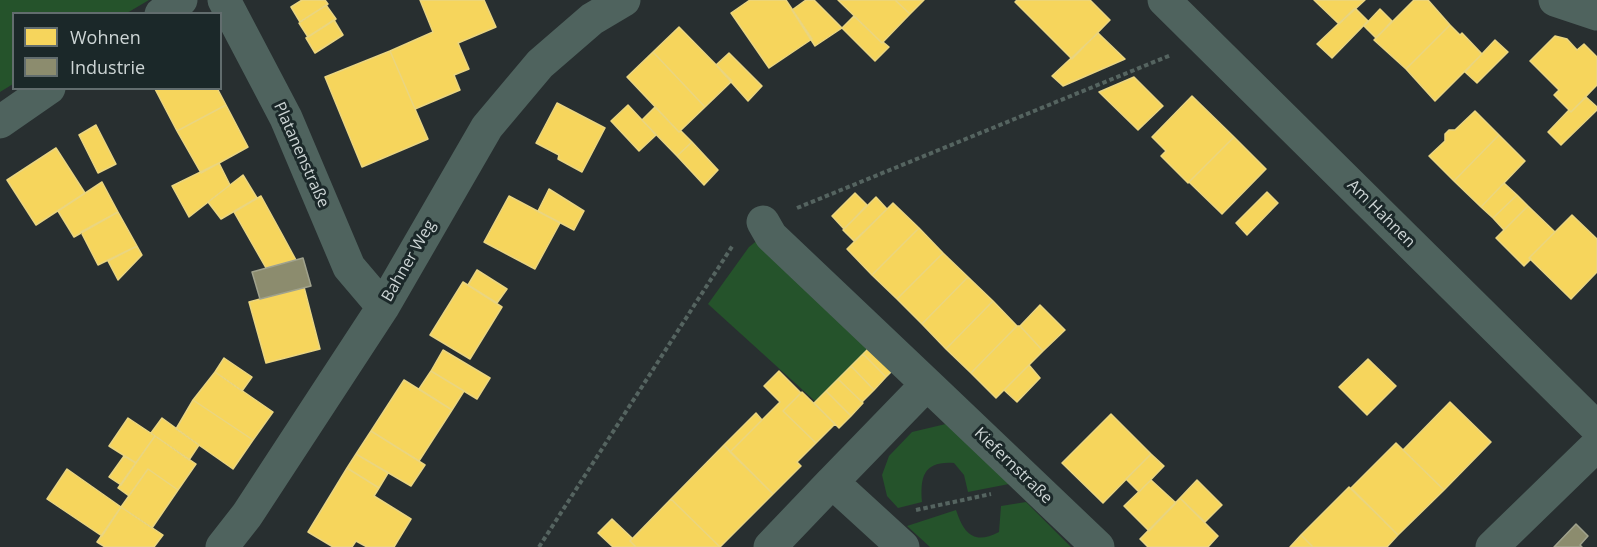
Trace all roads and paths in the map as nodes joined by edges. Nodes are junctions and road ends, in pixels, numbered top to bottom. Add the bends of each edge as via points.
1 (181, 0) edge
2 (224, 0) edge
3 (624, 0) edge
4 (1164, 0) edge
5 (1555, 0) edge
6 (164, 12) edge
7 (1597, 14) edge
8 (46, 90) edge
9 (0, 122) edge
10 (763, 222) dead end
11 (383, 307) junction
12 (927, 384) junction
13 (1597, 428) edge
14 (1597, 445) edge
15 (832, 482) junction
16 (1033, 485) junction
17 (873, 519) junction
18 (222, 547) edge
19 (770, 547) edge
20 (903, 547) edge
21 (1098, 547) edge
22 (1492, 547) edge

1 - 6 street
2 - 11 street, Platanenstraße via 286,118 349,267
3 - 11 street, Bahner Weg via 592,19 540,64 487,127
4 - 13 street, Am Hahnen
5 - 7 street
8 - 9 street
10 - 12 street, Kiefernstraße via 771,236
11 - 18 street, Bahner Weg
12 - 15 street
12 - 16 street, Kiefernstraße
14 - 22 street
15 - 17 street
15 - 19 street
16 - 17 path
16 - 21 street, Kiefernstraße
17 - 20 street

